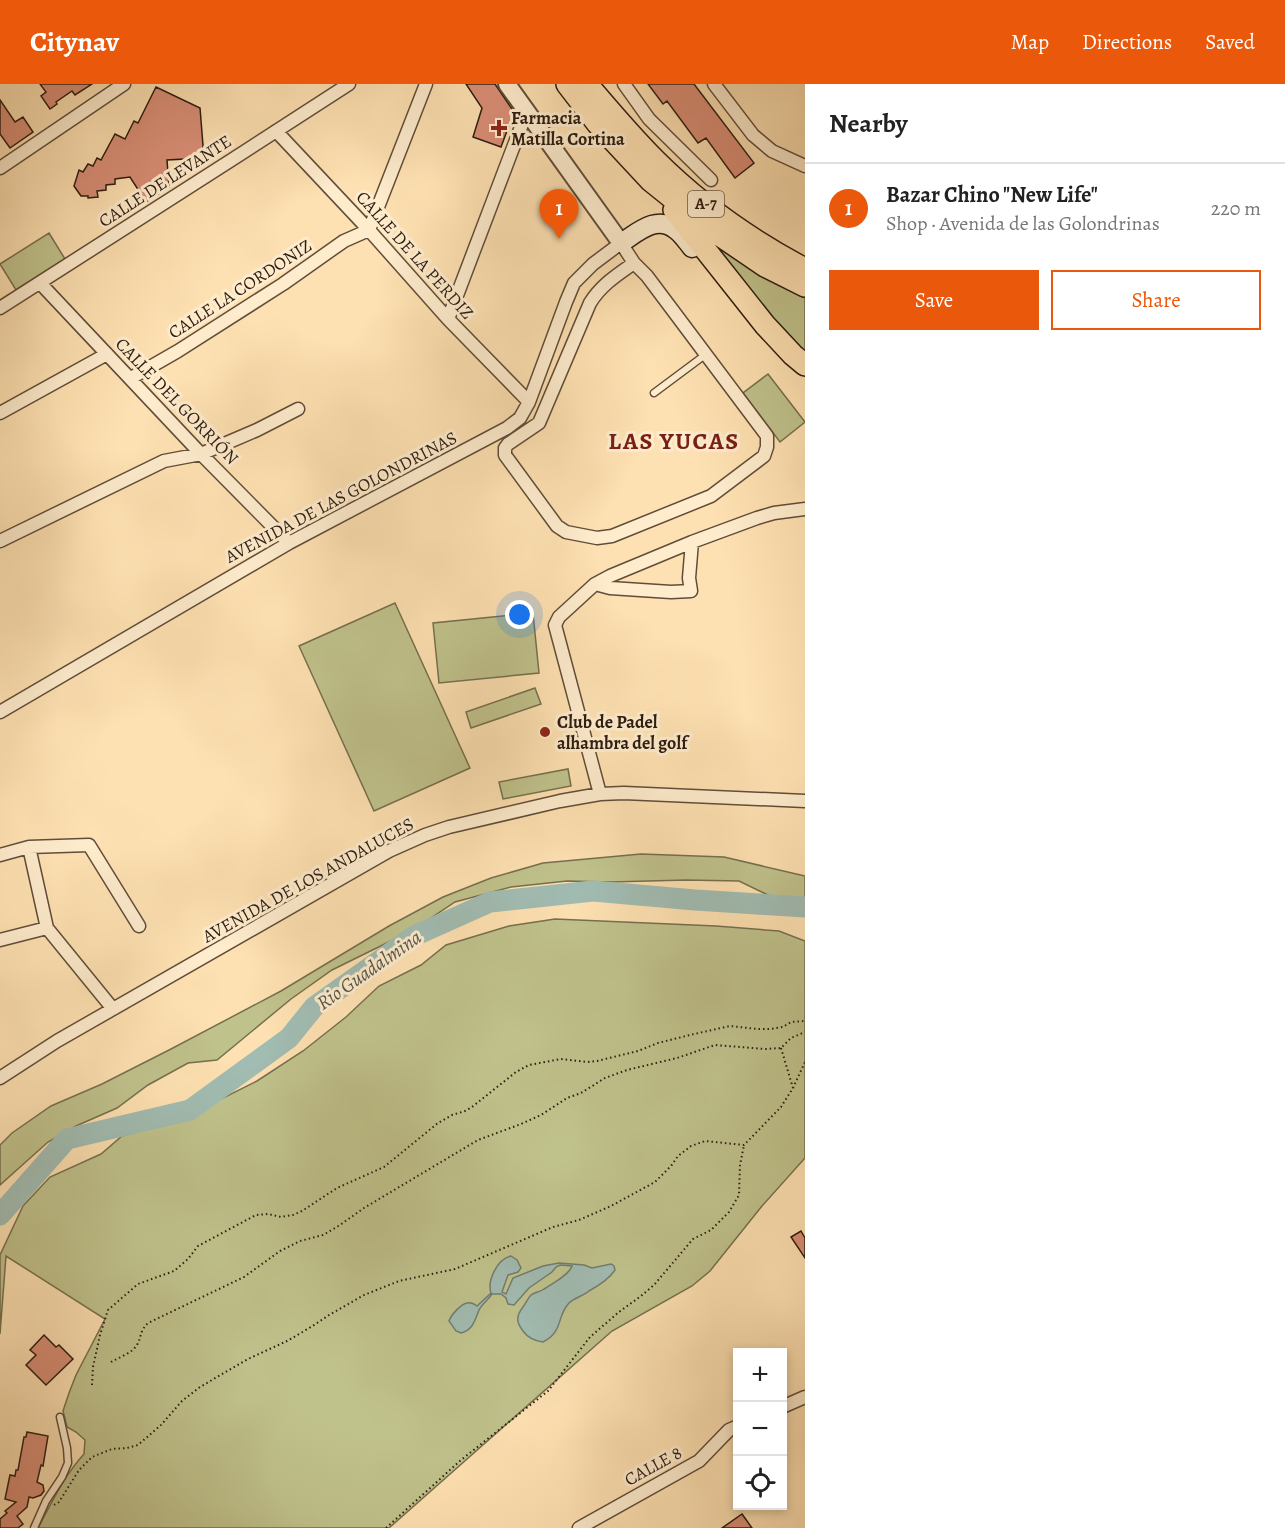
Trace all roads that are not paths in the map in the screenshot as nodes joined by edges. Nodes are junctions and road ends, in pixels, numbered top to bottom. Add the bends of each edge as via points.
1 (124, 84) edge
2 (349, 84) edge
3 (426, 84) edge
4 (507, 84) edge
5 (567, 84) edge
6 (587, 84) edge
7 (600, 84) edge
8 (624, 84) edge
9 (714, 84) edge
10 (527, 111) junction
11 (620, 124) junction
12 (276, 131) junction
13 (805, 166) edge
14 (0, 168) edge
15 (711, 180) dead end
16 (651, 181) junction
17 (369, 230) junction
18 (621, 243) junction
19 (634, 263) junction
20 (805, 268) edge
21 (40, 283) junction
22 (805, 286) edge
23 (0, 308) edge
24 (448, 319) junction
25 (107, 354) junction
26 (705, 355) junction
27 (805, 365) edge
28 (131, 378) junction
29 (805, 378) edge
30 (654, 393) dead end
31 (529, 402) junction
32 (298, 409) dead end
33 (0, 413) edge
34 (201, 454) junction
35 (805, 509) edge
36 (0, 541) edge
37 (692, 542) junction
38 (289, 543) junction
39 (595, 584) junction
40 (0, 712) edge
41 (600, 794) junction
42 (805, 801) edge
43 (30, 847) junction
44 (0, 855) edge
45 (139, 926) dead end
46 (47, 928) junction
47 (0, 940) edge
48 (113, 1009) junction
49 (0, 1078) edge
50 (805, 1397) edge
51 (787, 1405) edge
52 (60, 1418) dead end
53 (733, 1428) edge
54 (34, 1528) edge
55 (579, 1528) edge

1 - 14 street
2 - 12 street, CALLE DE LEVANTE
3 - 17 street
4 - 10 street
5 - 16 highway, A-7
6 - 11 highway, A-7
7 - 11 highway
8 - 15 street via 649,119
9 - 13 street via 753,135 772,151
10 - 18 street
10 - 24 street
11 - 20 highway, A-7 via 690,192 774,252
12 - 17 street, CALLE DE LA PERDIZ
12 - 21 street, CALLE DE LEVANTE
16 - 22 highway, A-7 via 712,230 765,266
16 - 27 highway via 765,325
17 - 24 street, CALLE DE LA PERDIZ
17 - 28 street, CALLE LA CORDONIZ via 344,241 284,284
18 - 19 street
18 - 29 main road via 649,225 669,225
18 - 31 street, AVENIDA DE LAS GOLONDRINAS via 574,283
19 - 26 street
19 - 26 street via 596,293 539,423 505,448 505,455 557,526 566,532 597,538 612,536 711,496 764,456 767,436
21 - 23 street, CALLE DE LEVANTE
21 - 25 street, CALLE DEL GORRIÓN
24 - 31 street, CALLE DE LA PERDIZ
25 - 28 street, CALLE DEL GORRIÓN
25 - 33 street
26 - 30 lane
28 - 34 street, CALLE DEL GORRIÓN
31 - 38 street, AVENIDA DE LAS GOLONDRINAS via 520,418 507,428
32 - 34 street
34 - 36 street via 164,461
34 - 38 street, CALLE DEL GORRIÓN
35 - 37 street via 774,513
37 - 39 street
37 - 39 street via 691,591
38 - 40 street, AVENIDA DE LAS GOLONDRINAS
39 - 41 street via 558,617 555,625
41 - 42 street, AVENIDA DE LOS ANDALUCES
41 - 48 street, AVENIDA DE LOS ANDALUCES via 460,825 416,839
43 - 44 street
43 - 45 street via 89,845
43 - 46 street
46 - 47 street
46 - 48 street
48 - 49 street, AVENIDA DE LOS ANDALUCES
50 - 51 street
52 - 54 lane via 68,1462
53 - 55 street, CALLE 8 via 699,1461

